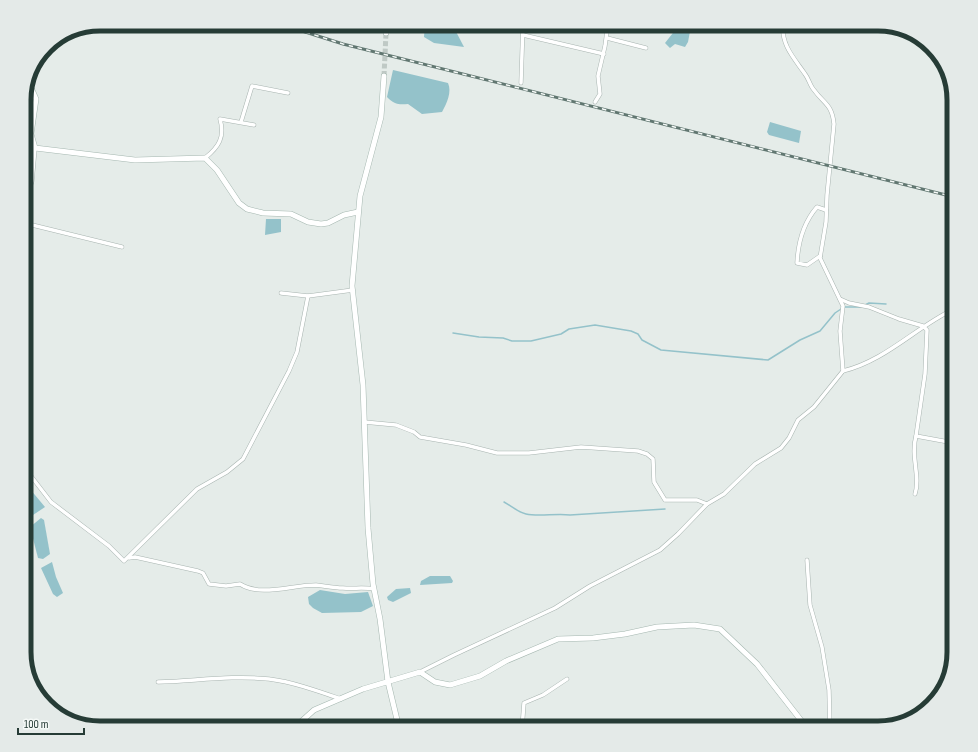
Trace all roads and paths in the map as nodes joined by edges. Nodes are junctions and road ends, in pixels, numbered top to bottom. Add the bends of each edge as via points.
1 (608, 31) edge
2 (784, 31) edge
3 (523, 34) joint
4 (607, 38) junction
5 (646, 48) dead end
6 (604, 54) junction
7 (384, 76) tunnel mouth
8 (521, 83) dead end
9 (32, 89) edge
10 (288, 93) dead end
11 (595, 102) dead end
12 (241, 122) junction
13 (254, 125) dead end
14 (31, 134) edge
15 (31, 134) edge
16 (35, 148) junction
17 (205, 158) junction
18 (31, 184) edge
19 (826, 210) junction
20 (358, 212) junction
21 (31, 225) edge
22 (122, 247) dead end
23 (820, 256) junction
24 (353, 290) junction
25 (281, 293) dead end
26 (308, 296) junction
27 (839, 298) junction
28 (947, 313) edge
29 (923, 326) junction
30 (843, 371) junction
31 (364, 422) junction
32 (916, 436) junction
33 (947, 443) edge
34 (31, 477) edge
35 (915, 494) dead end
36 (706, 504) junction
37 (129, 558) junction
38 (807, 560) dead end
39 (374, 589) junction
40 (420, 672) junction
41 (567, 679) dead end
42 (158, 682) dead end
43 (388, 682) junction
44 (341, 699) junction
45 (302, 721) edge
46 (397, 721) edge
47 (523, 721) edge
48 (802, 721) edge
49 (830, 721) edge

1 - 4 street
2 - 19 street via 785,44 797,64 833,112
3 - 6 street
3 - 8 street
4 - 5 street
4 - 6 street
6 - 11 street via 598,76 600,94
7 - 20 street via 381,117
9 - 14 street via 36,99
10 - 12 street via 252,86
12 - 13 street
12 - 17 street via 220,119 223,129 218,144
15 - 16 street
16 - 17 street via 135,160
16 - 18 street
17 - 20 street via 247,209 263,213 291,214 308,222 321,224
19 - 23 street via 824,243
19 - 23 street via 817,207 809,216 797,253 797,263 808,265
20 - 24 street
21 - 22 street
23 - 27 street
24 - 26 street
24 - 31 street via 363,385
25 - 26 street
26 - 37 street via 294,358 243,459 227,472 197,489
27 - 29 street
27 - 30 street via 842,306 840,331
28 - 29 street
29 - 30 street via 875,360
29 - 32 street via 927,330 928,345
30 - 36 street via 814,407 798,420 781,448 755,464 724,494
31 - 36 street via 396,425 420,437 496,453 529,453 574,448 638,451 653,459 654,482 665,500 700,500
31 - 39 street via 368,528
32 - 33 street
32 - 35 street via 914,465 918,486
34 - 37 street via 58,509 109,546 124,561
36 - 40 street via 696,517 660,550 590,586 555,608
37 - 39 street via 135,557 198,571 203,573 209,584 240,584 247,588 266,590 316,585
38 - 49 street via 810,605 822,647 829,690
39 - 43 street
40 - 43 street
40 - 48 street via 435,682 450,685 480,676 506,661 558,639 593,638 657,627 694,625 720,629 736,642 757,664
41 - 47 street via 543,695 524,703
42 - 44 street via 227,677 270,679
43 - 44 street
43 - 46 street
44 - 45 street via 314,710

